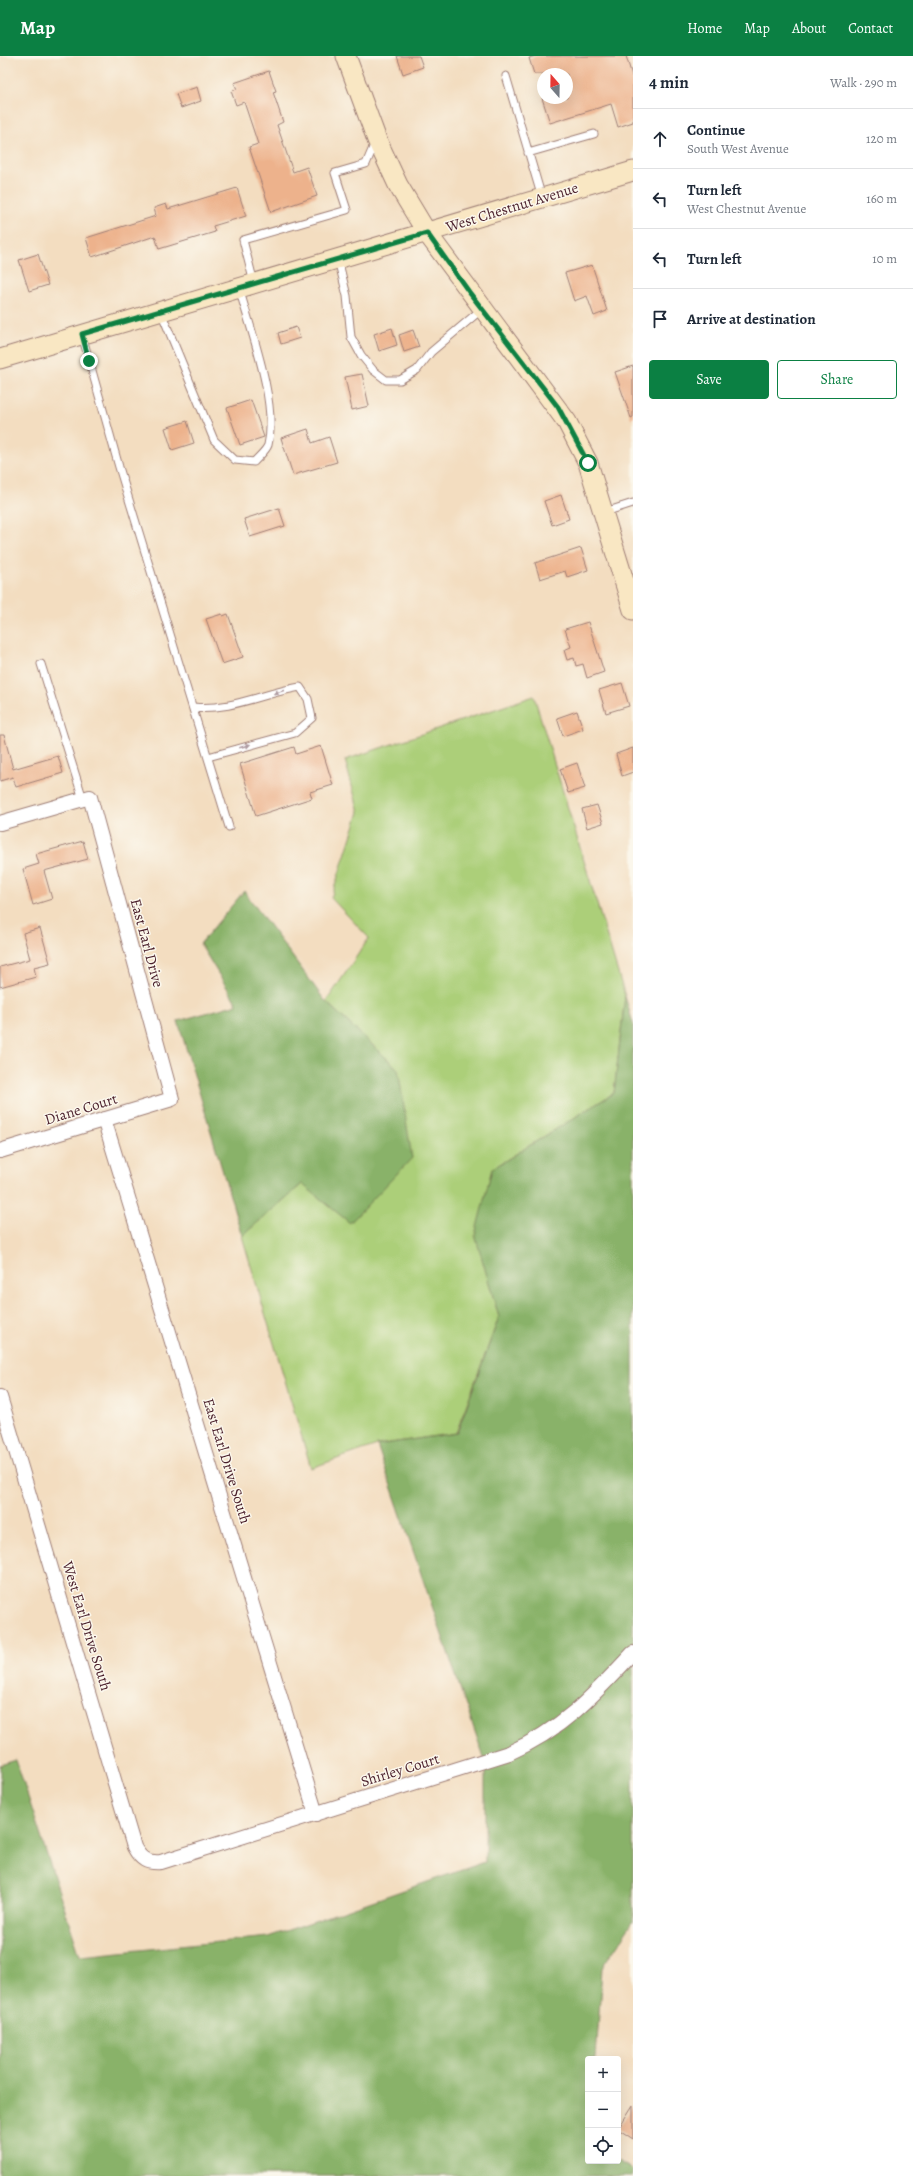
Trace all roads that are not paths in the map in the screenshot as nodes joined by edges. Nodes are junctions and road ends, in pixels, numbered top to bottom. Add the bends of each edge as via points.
1 (346, 56) edge
2 (506, 76) dead end
3 (594, 134) dead end
4 (377, 140) junction
5 (528, 153) junction
6 (633, 172) edge
7 (542, 198) junction
8 (427, 233) junction
9 (338, 259) junction
10 (247, 286) junction
11 (482, 309) junction
12 (160, 311) junction
13 (82, 334) junction
14 (0, 359) edge
15 (633, 503) edge
16 (602, 512) junction
17 (633, 610) edge
18 (41, 664) dead end
19 (193, 707) junction
20 (208, 757) junction
21 (86, 798) junction
22 (0, 823) edge
23 (228, 827) dead end
24 (172, 1099) joint
25 (104, 1119) junction
26 (0, 1151) edge
27 (0, 1397) edge
28 (633, 1653) edge
29 (316, 1814) junction
30 (146, 1862) joint

1 - 4 street
2 - 5 lane
3 - 5 lane
4 - 8 street via 398,185
4 - 10 lane via 366,164 335,173 347,210 243,240
5 - 7 lane
6 - 7 street, West Chestnut Avenue
7 - 8 street, West Chestnut Avenue
8 - 9 street, West Chestnut Avenue
8 - 11 street
9 - 10 street, West Chestnut Avenue
9 - 11 lane via 347,296 351,337 373,370 386,380 400,380 417,370 431,352
10 - 12 street, West Chestnut Avenue
10 - 12 lane via 270,418 267,447 254,462 235,460 214,440
11 - 16 street via 567,422 588,463
12 - 13 street, West Chestnut Avenue
13 - 14 street, West Chestnut Avenue
13 - 19 lane via 119,467
15 - 16 lane
16 - 17 street
18 - 21 lane
19 - 20 lane
20 -> 19 lane via 295,733 312,718 308,699 300,687 242,704 208,709
20 - 23 lane
21 - 22 street
21 - 24 street, East Earl Drive
24 - 25 street, Diane Court
25 - 26 street, Diane Court
25 - 29 street, East Earl Drive South
27 - 30 street, West Earl Drive South via 134,1847
28 - 29 street, Shirley Court via 575,1712 534,1742 509,1753
29 - 30 street, Shirley Court via 161,1862

